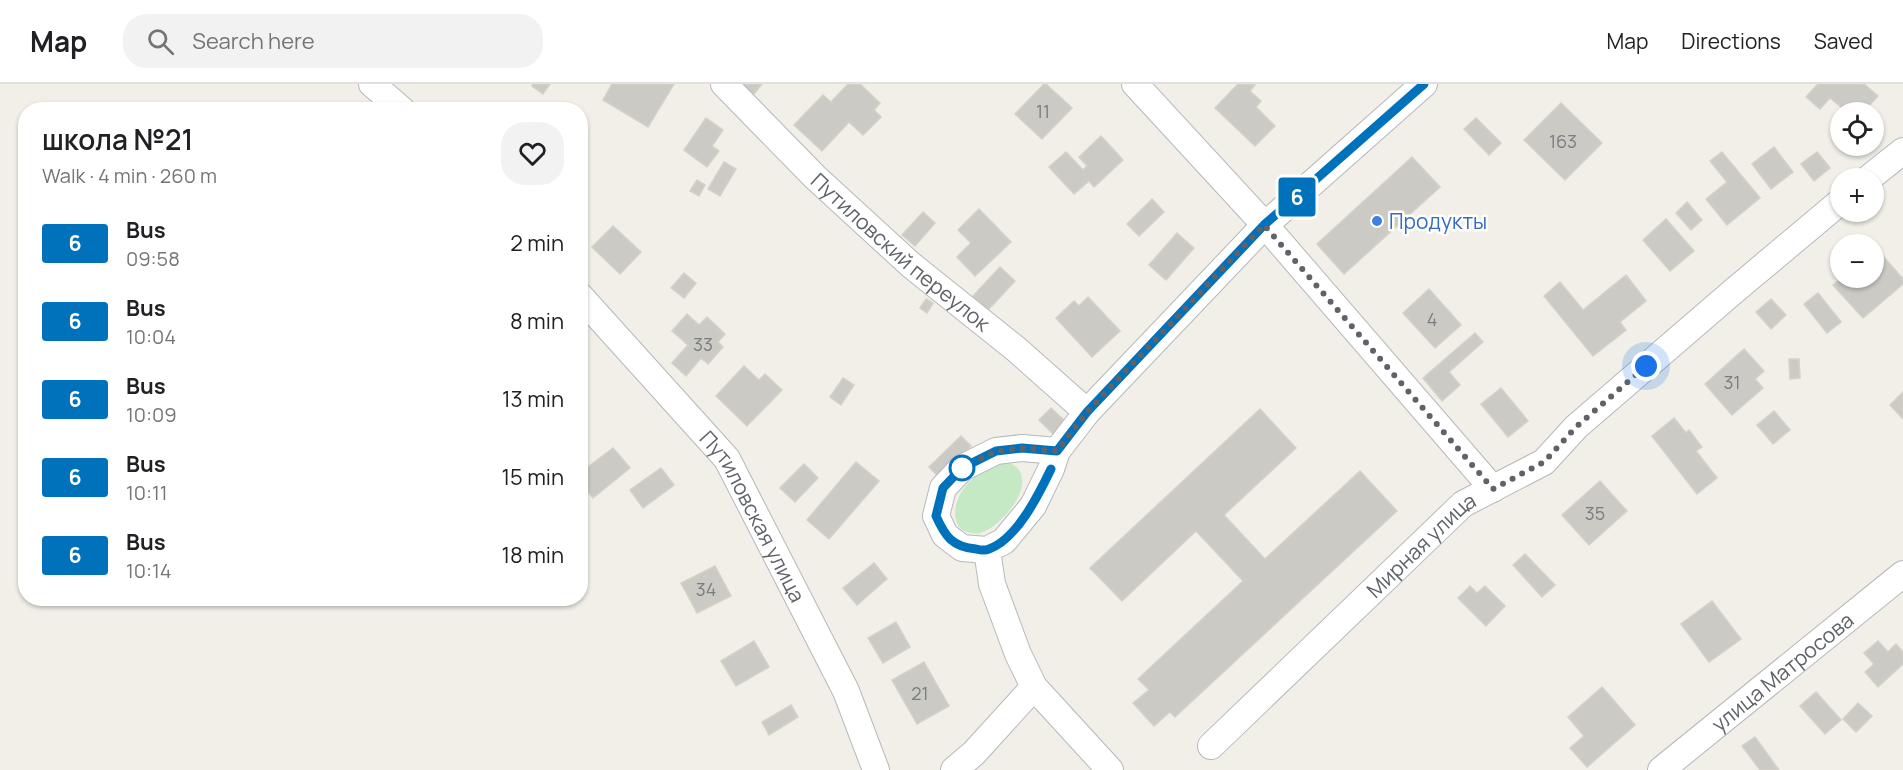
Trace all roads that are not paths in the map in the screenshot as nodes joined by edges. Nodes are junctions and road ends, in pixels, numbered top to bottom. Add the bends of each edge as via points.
1 (372, 84) edge
2 (724, 84) edge
3 (1135, 84) edge
4 (1424, 84) edge
5 (393, 102) edge
6 (1903, 151) edge
7 (1882, 168) edge
8 (1830, 210) edge
9 (1264, 225) junction
10 (588, 305) edge
11 (1087, 412) junction
12 (1057, 451) junction
13 (1493, 489) junction
14 (987, 550) junction
15 (1903, 574) edge
16 (1034, 687) junction
17 (1211, 746) dead end
18 (876, 770) edge
19 (954, 770) edge
20 (1110, 770) edge
21 (1661, 770) edge

1 - 5 street
2 - 11 street, Путиловский переулок via 815,177 903,257
3 - 9 street
4 - 9 street
6 - 7 street
8 - 13 street, Мирная улица via 1576,427 1544,462
9 - 11 street
9 - 13 street
10 - 18 street, Путиловская улица via 727,459 846,691
11 - 12 street
12 - 14 street via 1033,506 1004,542
12 - 14 street via 996,451 962,468 943,488 936,516 945,535 962,548
13 - 17 street, Мирная улица via 1463,504
14 - 16 street via 992,584
15 - 21 street, улица Матросова
16 - 19 street
16 - 20 street

